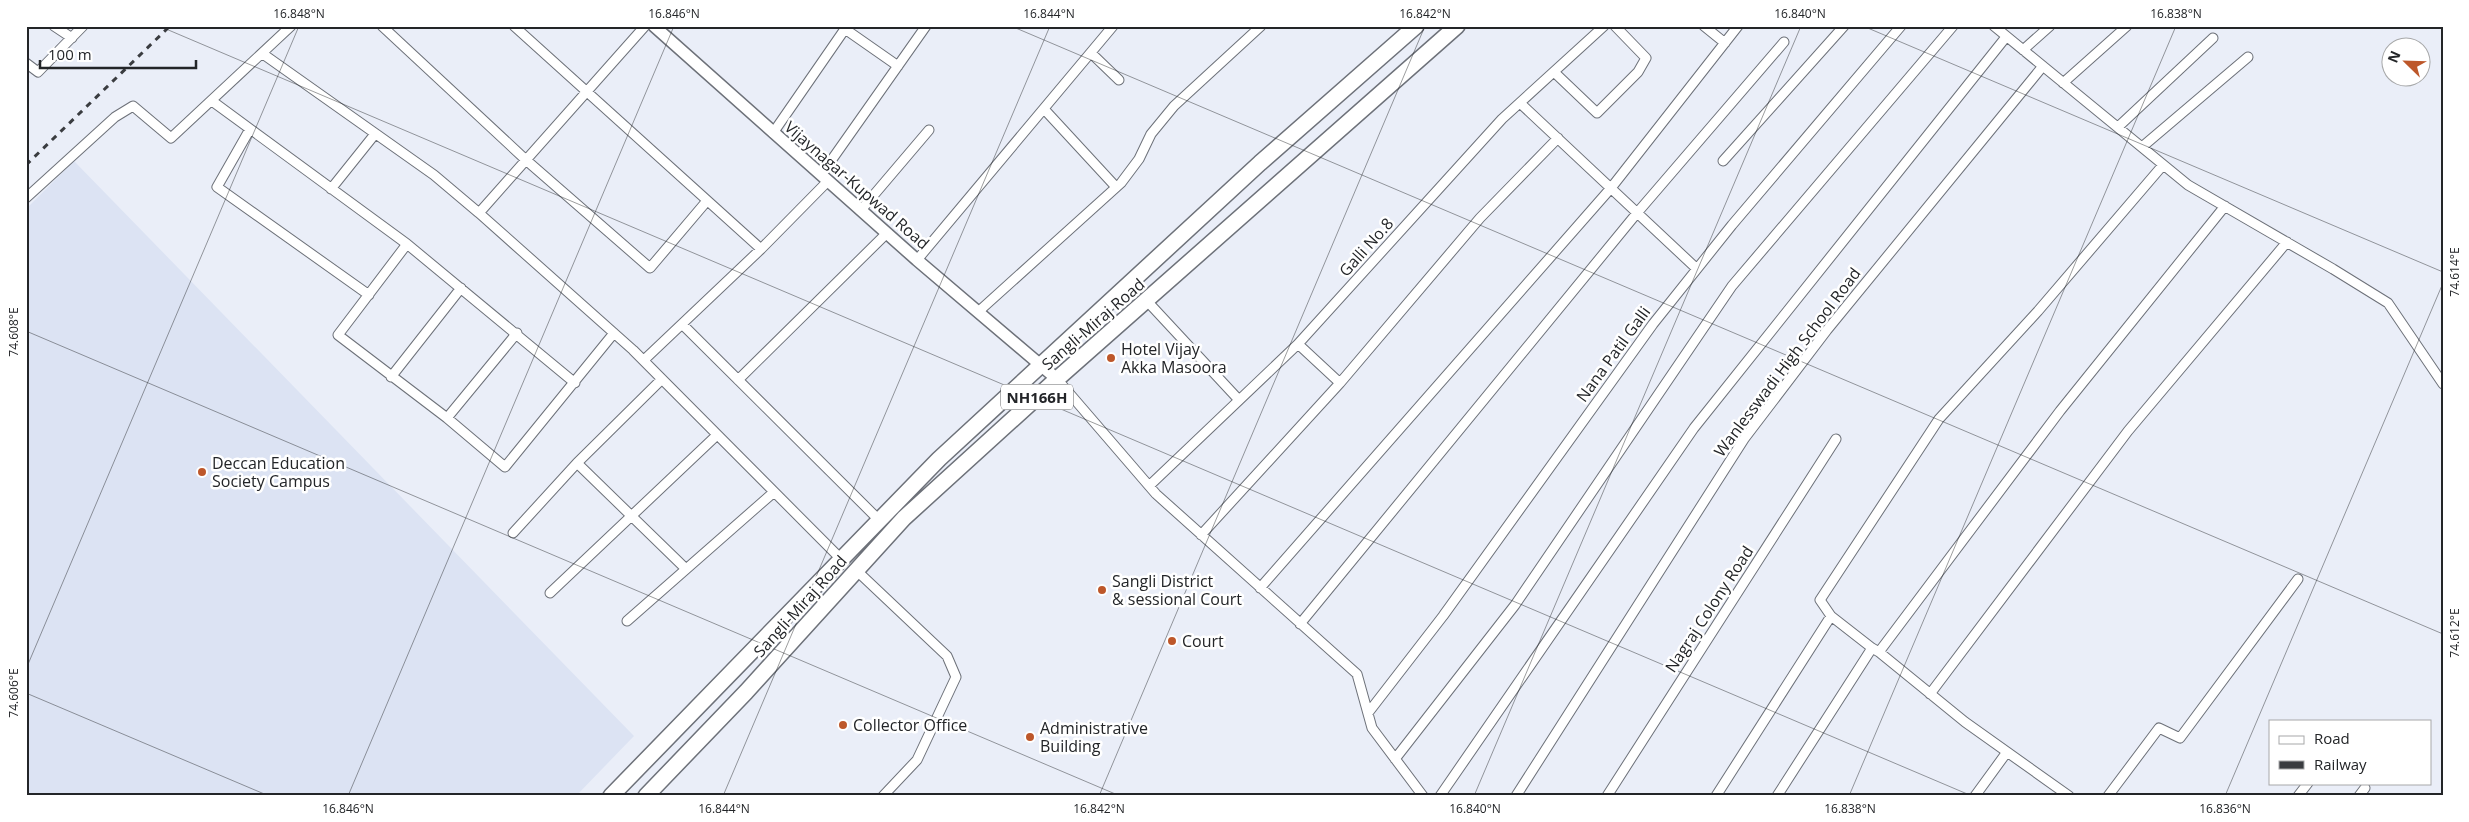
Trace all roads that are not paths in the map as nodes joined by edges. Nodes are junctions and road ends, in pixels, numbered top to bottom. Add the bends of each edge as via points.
1 (54, 26) edge
2 (83, 26) edge
3 (291, 26) edge
4 (382, 26) edge
5 (514, 26) edge
6 (644, 26) edge
7 (654, 26) edge
8 (926, 26) edge
9 (1114, 26) edge
10 (1261, 26) edge
11 (1416, 26) edge
12 (1456, 26) edge
13 (1604, 26) edge
14 (1615, 26) edge
15 (1704, 26) edge
16 (1738, 26) edge
17 (1844, 26) edge
18 (1901, 26) edge
19 (1953, 26) edge
20 (1994, 26) edge
21 (2050, 26) edge
22 (2127, 26) edge
23 (846, 27) edge
24 (2006, 37) junction
25 (72, 38) junction
26 (2213, 38) dead end
27 (1726, 42) junction
28 (1784, 42) dead end
29 (2023, 50) junction
30 (1091, 53) junction
31 (263, 54) junction
32 (2248, 57) dead end
33 (898, 66) junction
34 (2043, 66) junction
35 (28, 68) edge
36 (1554, 72) junction
37 (1119, 80) dead end
38 (2064, 83) junction
39 (586, 92) junction
40 (212, 101) junction
41 (1520, 103) junction
42 (1044, 109) junction
43 (2118, 127) junction
44 (250, 129) junction
45 (929, 130) dead end
46 (773, 133) junction
47 (375, 134) junction
48 (1558, 138) junction
49 (2142, 147) junction
50 (526, 160) junction
51 (1723, 161) dead end
52 (2163, 165) junction
53 (825, 178) junction
54 (1116, 187) junction
55 (1611, 188) junction
56 (331, 189) junction
57 (26, 198) edge
58 (706, 202) junction
59 (2225, 206) junction
60 (861, 210) junction
61 (1637, 212) junction
62 (479, 213) junction
63 (887, 233) junction
64 (2287, 242) junction
65 (407, 244) junction
66 (761, 249) junction
67 (917, 260) junction
68 (1697, 269) junction
69 (461, 288) junction
70 (369, 295) junction
71 (1146, 301) junction
72 (978, 312) junction
73 (682, 324) junction
74 (517, 333) junction
75 (614, 333) junction
76 (1298, 344) junction
77 (644, 360) junction
78 (1040, 366) junction
79 (391, 377) junction
80 (662, 379) junction
81 (1057, 379) junction
82 (738, 380) junction
83 (575, 383) junction
84 (1340, 383) junction
85 (2443, 384) edge
86 (1239, 400) junction
87 (447, 418) junction
88 (717, 435) junction
89 (1836, 439) dead end
90 (577, 463) junction
91 (1149, 486) junction
92 (774, 492) junction
93 (630, 516) junction
94 (879, 520) junction
95 (513, 533) dead end
96 (1202, 535) junction
97 (841, 559) junction
98 (686, 569) junction
99 (856, 570) junction
100 (2298, 579) dead end
101 (1260, 588) junction
102 (550, 593) dead end
103 (1831, 616) junction
104 (627, 620) dead end
105 (1300, 624) junction
106 (1876, 650) junction
107 (1930, 694) junction
108 (1368, 714) junction
109 (2007, 752) junction
110 (1395, 759) junction
111 (2307, 784) edge
112 (2057, 788) junction
113 (611, 796) edge
114 (646, 796) edge
115 (883, 796) edge
116 (1423, 796) edge
117 (1440, 796) edge
118 (1516, 796) edge
119 (1607, 796) edge
120 (1716, 796) edge
121 (1777, 796) edge
122 (1975, 796) edge
123 (2051, 796) edge
124 (2068, 796) edge
125 (2108, 796) edge
126 (2298, 796) edge

1 - 25 street
2 - 25 street
3 - 31 street
4 - 50 street
5 - 39 street
6 - 39 street
7 - 46 street, Vijaynagar-Kupwad Road
8 - 33 street
9 - 30 street
10 - 54 street via 1174,106
11 - 78 highway, Sangli-Miraj Road
12 - 71 highway, Sangli-Miraj Road / NH166H
13 - 36 street, Galli No.8
14 - 36 street via 1646,58 1638,72 1597,113
15 - 27 street
16 - 27 street
17 - 51 street
18 - 68 street, Nana Patil Galli
19 - 110 street via 1732,286 1515,606
20 - 24 street
21 - 29 street
22 - 38 street
23 - 33 street
23 - 46 street
24 - 29 street
24 - 117 street via 1694,428
25 - 35 street via 38,72
26 - 43 street
27 - 55 street
28 - 61 street
29 - 34 street
30 - 37 street
30 - 42 street
31 - 40 street
31 - 47 street
32 - 49 street
33 - 53 street
34 - 38 street
34 - 118 street, Wanlesswadi High School Road via 1828,330 1744,439
36 - 41 street, Galli No.8
38 - 43 street
39 - 50 street
39 - 58 street
40 - 44 street
40 - 57 street via 171,138 133,106 115,117
41 - 48 street
41 - 76 street, Galli No.8
42 - 54 street
42 - 67 street
43 - 49 street
44 - 56 street
44 - 70 street via 216,187
45 - 60 street
46 - 53 street, Vijaynagar-Kupwad Road
47 - 56 street
47 - 62 street via 434,175
48 - 55 street
48 - 84 street via 1480,218
49 - 52 street
50 - 58 street via 650,268
50 - 62 street
52 - 59 street via 2188,185
52 - 103 street via 1939,419 1820,600
53 - 60 street, Vijaynagar-Kupwad Road
53 - 66 street
54 - 72 street
55 - 61 street
55 - 101 street
56 - 65 street
58 - 66 street
59 - 64 street
59 - 106 street via 2060,411
60 - 63 street, Vijaynagar-Kupwad Road
61 - 68 street
61 - 105 street
62 - 75 street
63 - 67 street, Vijaynagar-Kupwad Road
63 - 82 street
64 - 85 street via 2388,303
64 - 107 street via 2128,431
65 - 69 street
65 - 70 street
66 - 73 street
67 - 72 street, Vijaynagar-Kupwad Road
68 - 108 street, Nana Patil Galli via 1653,324 1449,608
69 - 74 street
69 - 79 street
70 - 79 street via 338,334
71 - 81 highway, Sangli-Miraj Road / NH166H
71 - 86 street
72 - 78 street, Vijaynagar-Kupwad Road
73 - 77 street
73 - 82 street
74 - 83 street
74 - 87 street
75 - 77 street
75 - 83 street
76 - 84 street
76 - 86 street, Galli No.8
77 - 80 street
78 - 81 street, Vijaynagar-Kupwad Road
78 - 94 highway, Sangli-Miraj Road via 939,459
79 - 87 street
80 - 88 street
80 - 90 street
81 - 91 street
81 - 99 highway, Sangli-Miraj Road / NH166H via 904,518
82 - 94 street
83 - 87 street via 505,467
84 - 96 street
86 - 91 street, Galli No.8
88 - 92 street
88 - 93 street
89 - 119 street, Nagraj Colony Road
90 - 93 street
90 - 95 street
91 - 96 street
92 - 97 street
92 - 98 street
93 - 98 street
93 - 102 street
94 - 97 highway, Sangli-Miraj Road
96 - 101 street
97 - 113 highway, Sangli-Miraj Road
98 - 104 street
99 - 114 highway, Sangli-Miraj Road / NH166H
99 - 115 street via 947,656 956,677 917,760
100 - 125 street via 2180,738 2159,728
101 - 105 street
103 - 106 street
103 - 120 street
105 - 108 street via 1357,674
106 - 107 street
106 - 121 street
107 - 109 street
108 - 110 street via 1372,728
109 - 112 street
109 - 122 street
110 - 116 street
111 - 126 street
112 - 123 street
112 - 124 street

